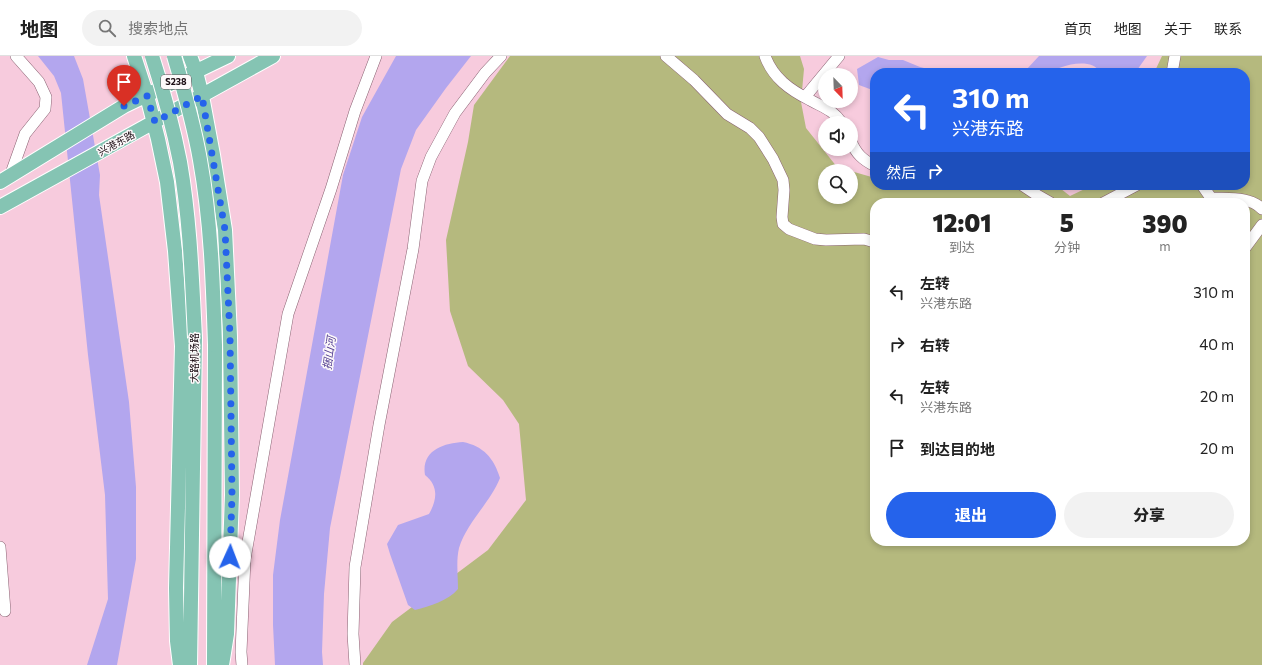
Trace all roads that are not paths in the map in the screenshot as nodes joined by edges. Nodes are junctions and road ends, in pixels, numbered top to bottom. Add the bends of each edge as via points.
1 (16, 56) edge
2 (134, 56) edge
3 (152, 56) edge
4 (174, 56) edge
5 (190, 56) edge
6 (228, 56) edge
7 (273, 56) edge
8 (376, 56) edge
9 (501, 56) edge
10 (666, 56) edge
11 (765, 56) edge
12 (839, 56) edge
13 (1175, 56) edge
14 (1173, 68) edge
15 (196, 72) junction
16 (147, 96) junction
17 (202, 96) junction
18 (805, 97) junction
19 (836, 116) edge
20 (155, 122) junction
21 (858, 154) edge
22 (870, 163) edge
23 (5, 179) edge
24 (1030, 190) edge
25 (1128, 190) edge
26 (1042, 198) edge
27 (1112, 198) edge
28 (1250, 202) edge
29 (0, 207) edge
30 (1262, 209) edge
31 (1262, 225) edge
32 (870, 241) edge
33 (1250, 241) edge
34 (0, 547) edge
35 (5, 611) dead end
36 (180, 665) edge
37 (190, 665) edge
38 (214, 665) edge
39 (222, 665) edge
40 (242, 665) edge
41 (355, 665) edge

1 - 23 street via 39,82 46,97 46,109 25,134
2 - 16 main road
3 - 37 main road, 大路机场路, bridge via 180,161 192,267 195,338
4 - 38 main road, 大路机场路, bridge via 200,159 211,247 216,345
5 - 15 main road
6 - 15 main road, S238
7 - 17 main road, 兴港东路 / S238
8 - 40 street via 355,111 288,314 245,559
9 - 41 street via 455,113 431,157 422,181 413,249 355,567
10 - 32 street via 727,114 750,128 758,137 783,180 782,217 783,224 788,229 826,240 864,238
11 - 18 street via 780,81
12 - 18 street
13 - 14 street
15 - 16 main road, S238
15 - 17 main road
16 - 20 main road
16 - 23 main road, S238 via 124,106
17 - 20 main road, 兴港东路 / S238
17 - 39 main road via 225,230 230,336 232,495 227,634
18 - 19 street via 831,110
20 - 29 main road, 兴港东路 / S238
20 - 36 main road via 167,182 182,346 176,588
21 - 22 street
24 - 26 street
25 - 27 street
28 - 30 street
31 - 33 street
34 - 35 street

